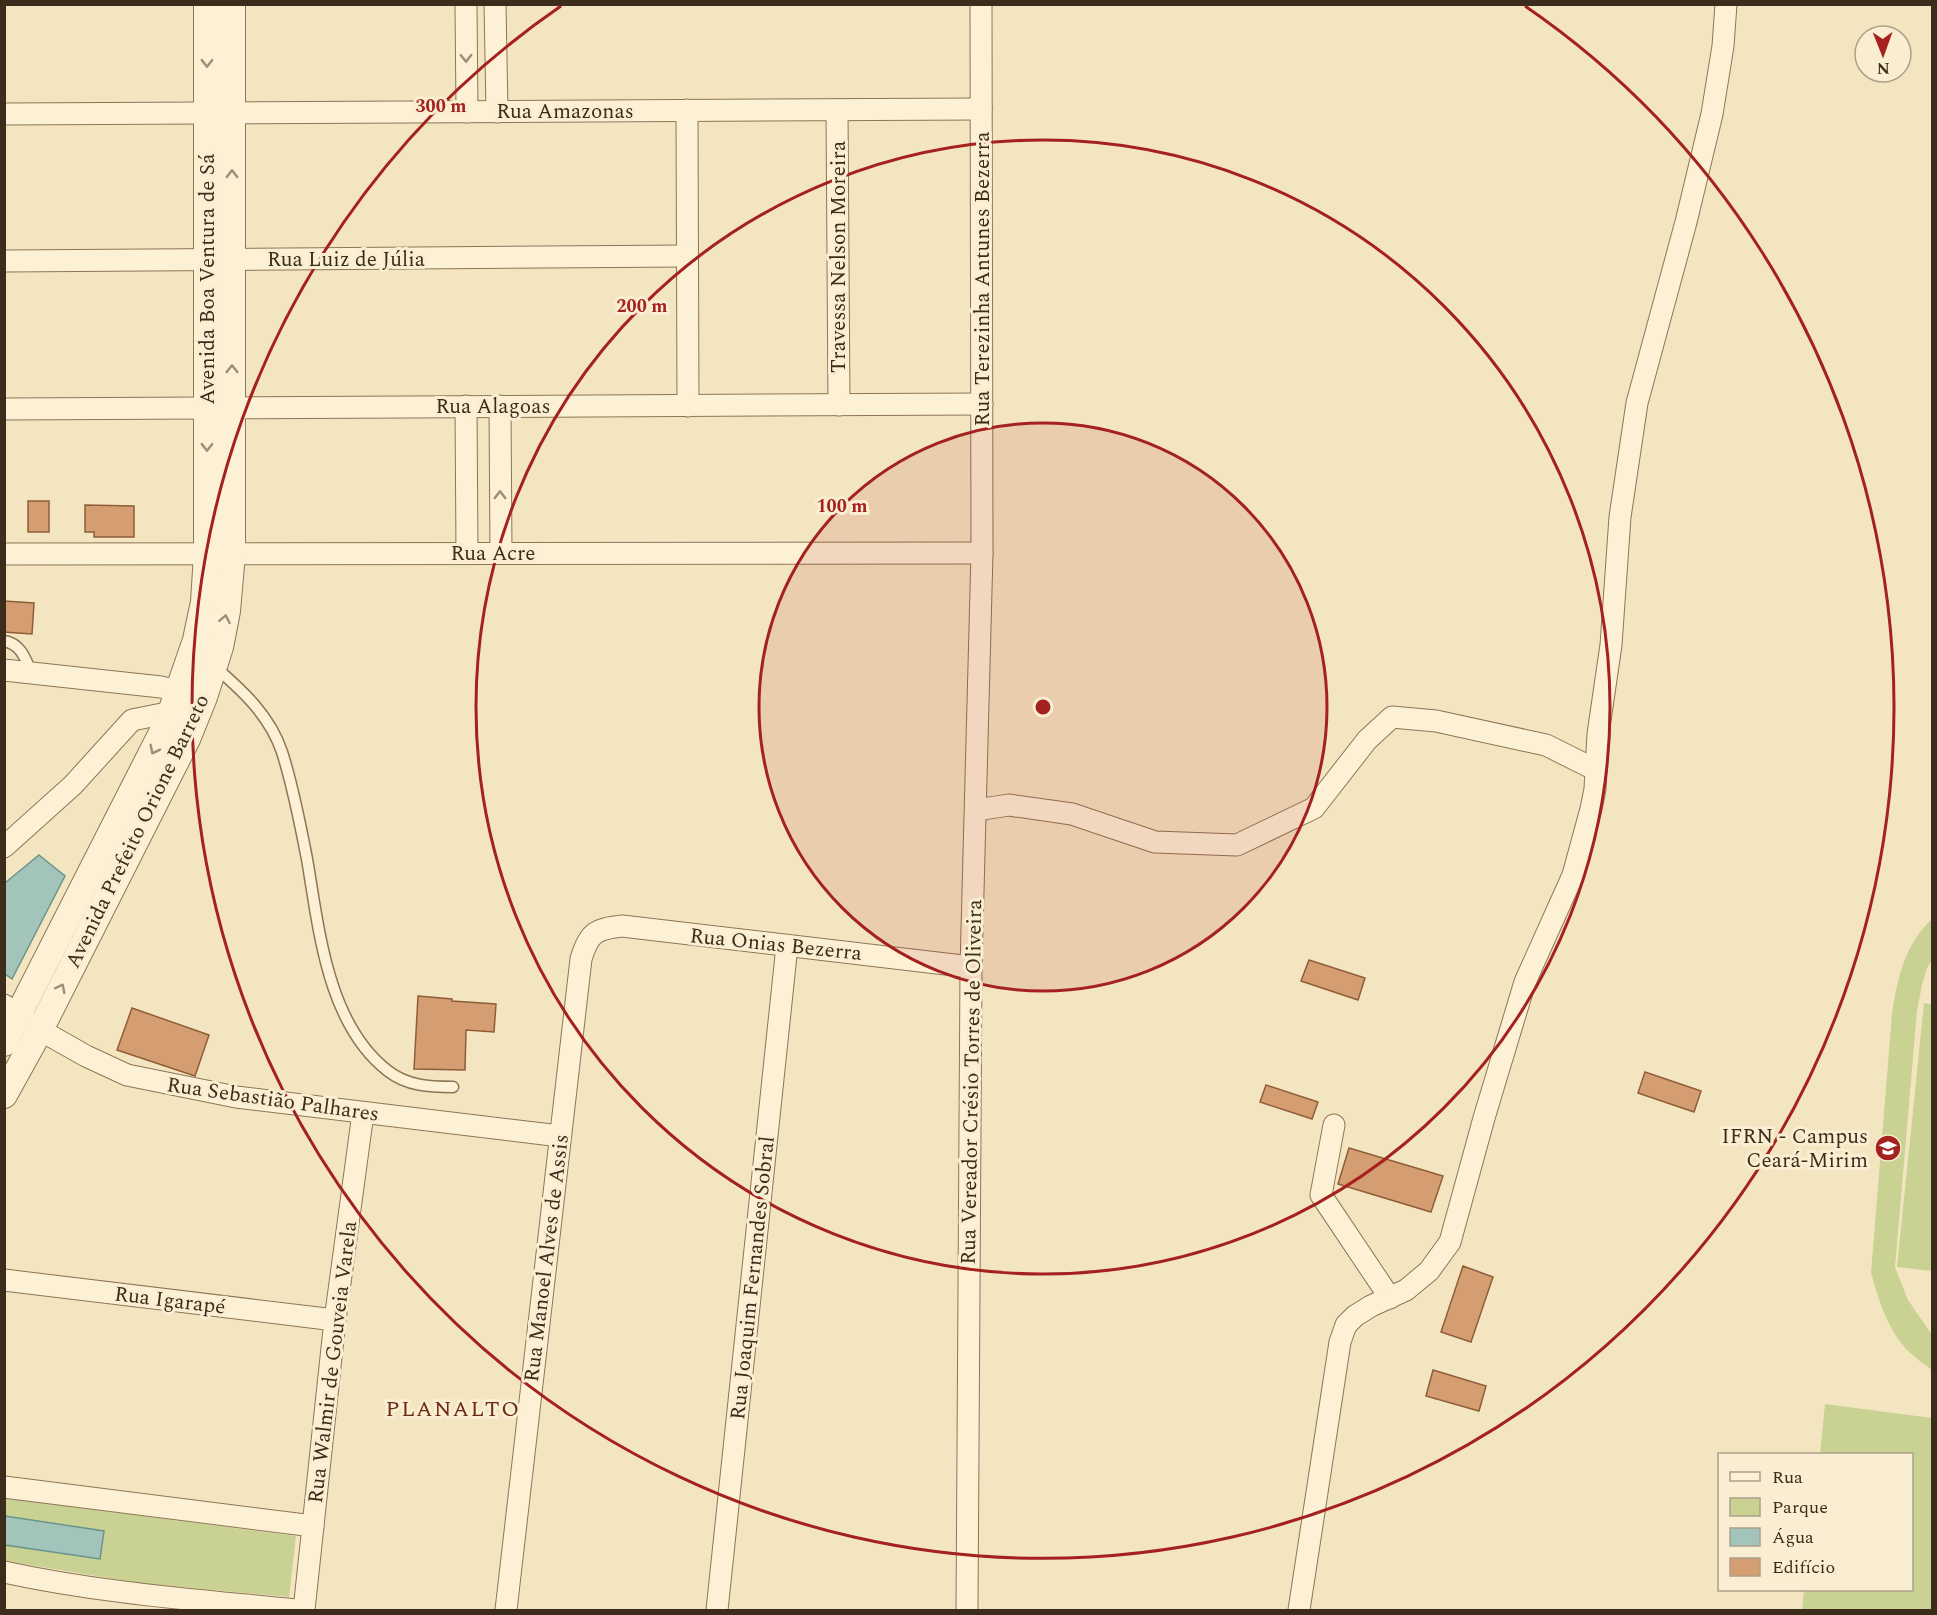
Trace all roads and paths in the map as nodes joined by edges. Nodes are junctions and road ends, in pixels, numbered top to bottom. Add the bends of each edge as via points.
1 (207, 4) edge
2 (232, 4) edge
3 (466, 4) edge
4 (495, 4) edge
5 (981, 4) edge
6 (1726, 4) edge
7 (981, 109) junction
8 (687, 110) junction
9 (837, 110) junction
10 (467, 112) junction
11 (497, 112) junction
12 (232, 113) junction
13 (4, 114) edge
14 (207, 114) junction
15 (687, 256) junction
16 (207, 260) junction
17 (232, 260) junction
18 (4, 261) edge
19 (982, 404) junction
20 (839, 405) junction
21 (466, 406) junction
22 (500, 406) junction
23 (688, 406) junction
24 (220, 407) junction
25 (4, 409) edge
26 (467, 553) junction
27 (501, 553) junction
28 (982, 553) junction
29 (4, 554) edge
30 (207, 554) junction
31 (232, 554) junction
32 (4, 641) edge
33 (215, 667) junction
34 (4, 669) edge
35 (30, 672) junction
36 (185, 700) junction
37 (1596, 771) junction
38 (976, 810) junction
39 (4, 847) edge
40 (586, 942) joint
41 (787, 946) junction
42 (971, 968) junction
43 (21, 1017) edge
44 (4, 1043) edge
45 (453, 1087) dead end
46 (4, 1095) edge
47 (363, 1113) junction
48 (1334, 1125) dead end
49 (560, 1136) junction
50 (4, 1280) edge
51 (1390, 1298) junction
52 (335, 1320) junction
53 (4, 1487) edge
54 (313, 1526) junction
55 (4, 1572) edge
56 (295, 1611) edge
57 (303, 1611) edge
58 (506, 1611) edge
59 (717, 1611) edge
60 (967, 1611) edge
61 (1299, 1611) edge

1 -> 14 street, Avenida Boa Ventura de Sá
2 - 12 street, Avenida Boa Ventura de Sá
3 -> 10 street
4 - 11 street
5 - 7 street, Rua Terezinha Antunes Bezerra
6 - 37 street via 1712,114 1637,403 1620,517 1611,645
7 - 9 street, Rua Amazonas
7 - 19 street, Rua Terezinha Antunes Bezerra
8 - 9 street, Rua Amazonas
8 - 11 street, Rua Amazonas
8 - 15 street
9 - 20 street, Travessa Nelson Moreira
10 - 11 street, Rua Amazonas
10 - 12 street, Rua Amazonas
12 - 14 street, Rua Amazonas
17 -> 12 street, Avenida Boa Ventura de Sá
13 - 14 street, Rua Amazonas
14 - 16 street, Avenida Boa Ventura de Sá
15 - 17 street, Rua Luiz de Júlia
15 - 23 street
16 - 17 street, Rua Luiz de Júlia
16 - 18 street, Rua Luiz de Júlia
16 - 24 street, Avenida Boa Ventura de Sá
24 -> 17 street, Avenida Boa Ventura de Sá
19 - 20 street, Rua Alagoas
19 - 28 street, Rua Terezinha Antunes Bezerra
20 - 23 street, Rua Alagoas
21 - 22 street, Rua Alagoas
21 - 24 street, Rua Alagoas
21 - 26 street
22 - 23 street, Rua Alagoas
27 -> 22 street
24 - 25 street, Rua Alagoas
24 -> 30 street, Avenida Boa Ventura de Sá
24 - 31 street, Avenida Boa Ventura de Sá
26 - 27 street, Rua Acre
26 - 31 street, Rua Acre
27 - 28 street, Rua Acre
28 - 38 street, Rua Vereador Crésio Torres de Oliveira
29 - 30 street, Rua Acre
30 - 31 street, Rua Acre
30 - 36 street, Avenida Prefeito Orione Barreto via 204,602
33 -> 31 street, Avenida Prefeito Orione Barreto via 227,611
32 - 35 lane via 19,647
33 - 36 street, Avenida Prefeito Orione Barreto
33 - 45 lane via 262,712 281,750 298,814 326,966 343,1013 367,1052 389,1072 410,1083
34 - 35 street
35 - 36 street
36 - 39 street via 132,720 73,785
36 -> 43 street, Avenida Prefeito Orione Barreto via 148,762
43 -> 36 street, Avenida Prefeito Orione Barreto via 167,778
37 - 38 street via 1546,745 1392,717 1367,740 1314,808 1238,844 1155,842 1072,814 1009,805
37 - 51 street via 1591,809 1573,875 1525,982 1450,1242 1429,1271 1407,1290
38 - 42 street, Rua Vereador Crésio Torres de Oliveira
40 - 41 street, Rua Onias Bezerra via 605,928 622,927
40 - 49 street, Rua Manoel Alves de Assis
41 - 42 street, Rua Onias Bezerra
41 - 59 street, Rua Joaquim Fernandes Sobral
42 - 60 street, Rua Vereador Crésio Torres de Oliveira
43 - 44 street, Avenida Prefeito Orione Barreto
43 - 46 street, Avenida Prefeito Orione Barreto
43 - 47 street, Rua Sebastião Palhares via 86,1056 127,1075 236,1097
47 - 49 street, Rua Sebastião Palhares
47 - 52 street, Rua Walmir de Gouveia Varela
48 - 51 street via 1321,1196
49 - 58 street, Rua Manoel Alves de Assis
50 - 52 street, Rua Igarapé
51 - 61 street via 1355,1316 1346,1325 1340,1342
52 - 54 street, Rua Walmir de Gouveia Varela
53 - 54 street
54 - 57 street, Rua Walmir de Gouveia Varela
55 - 56 street

